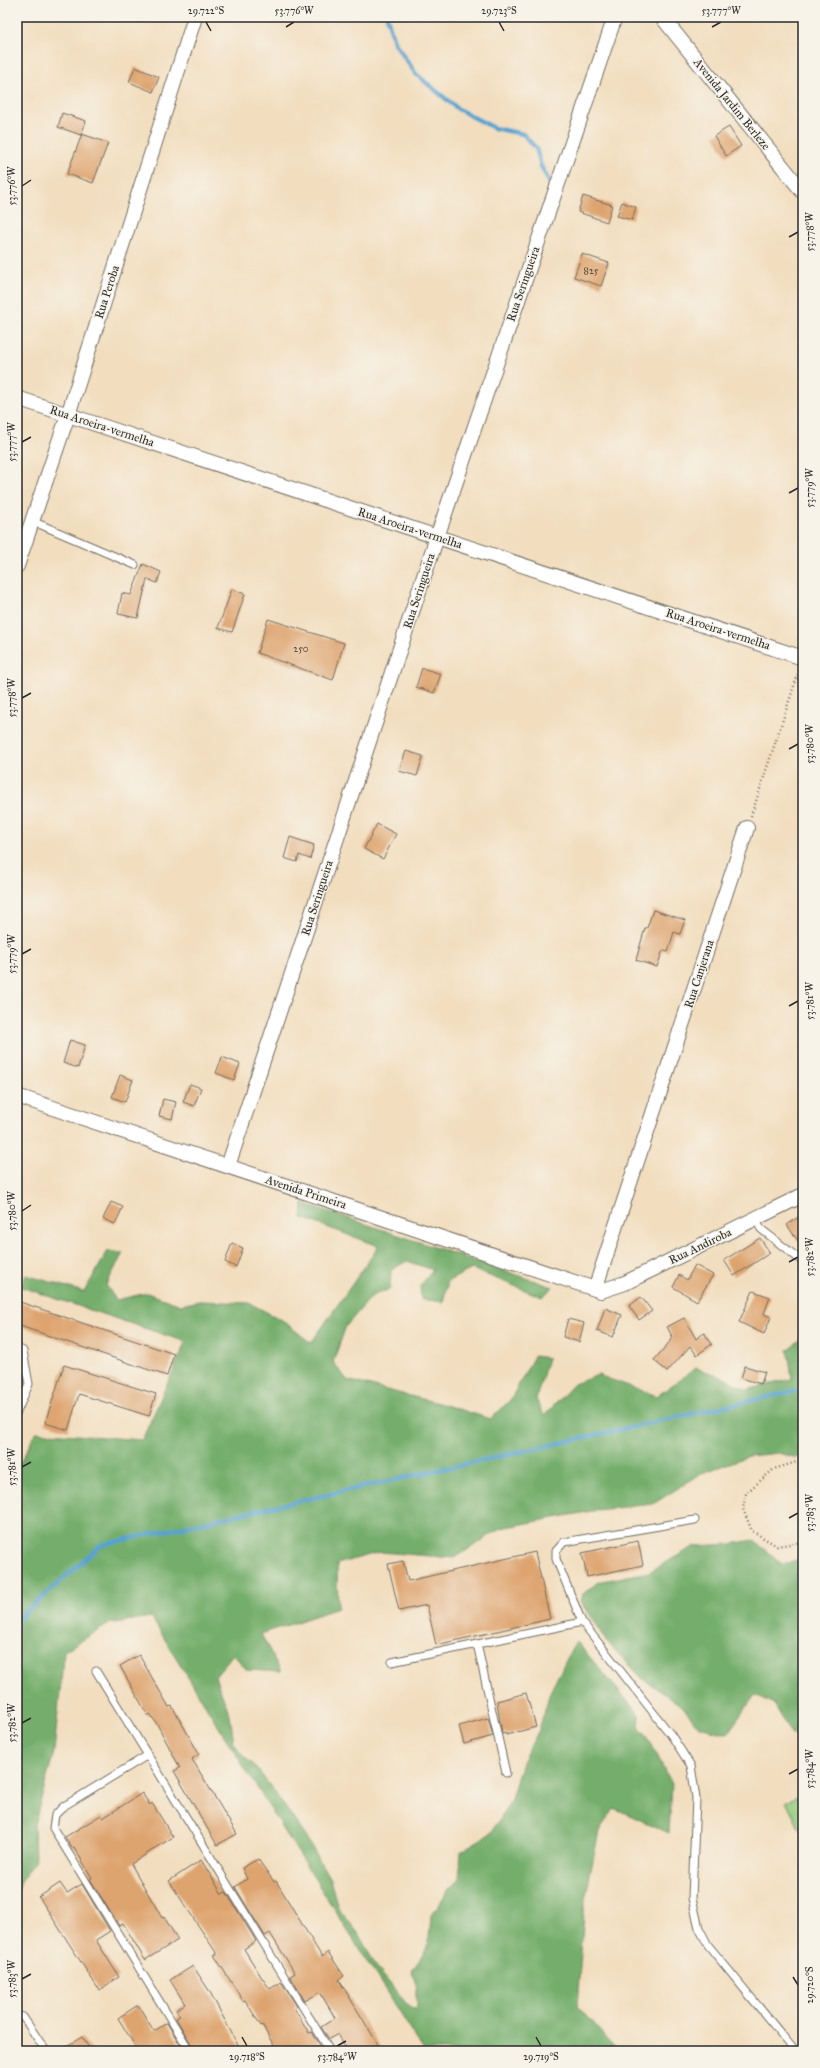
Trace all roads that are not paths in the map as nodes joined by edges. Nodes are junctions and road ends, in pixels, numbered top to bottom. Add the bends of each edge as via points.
1 (195, 17) edge
2 (615, 17) edge
3 (662, 17) edge
4 (803, 192) edge
5 (17, 398) edge
6 (68, 415) junction
7 (32, 521) junction
8 (437, 537) junction
9 (135, 565) dead end
10 (17, 566) edge
11 (802, 662) edge
12 (747, 828) road end
13 (17, 1096) edge
14 (228, 1166) junction
15 (803, 1195) edge
16 (755, 1219) junction
17 (803, 1262) edge
18 (595, 1289) junction
19 (17, 1348) edge
20 (17, 1412) edge
21 (695, 1520) dead end
22 (582, 1622) junction
23 (477, 1644) junction
24 (392, 1662) dead end
25 (96, 1671) dead end
26 (148, 1756) junction
27 (506, 1773) dead end
28 (17, 2015) edge
29 (46, 2051) edge
30 (190, 2051) edge
31 (330, 2051) edge
32 (795, 2051) edge

1 - 6 street, Rua Peroba
2 - 8 street, Rua Seringueira
3 - 4 street, Avenida Jardim Berleze
5 - 6 street, Rua Aroeira-vermelha
6 - 7 street, Rua Peroba
6 - 8 street, Rua Aroeira-vermelha
7 - 9 lane
7 - 10 street, Rua Peroba
8 - 11 street, Rua Aroeira-vermelha
8 - 14 street, Rua Seringueira
12 - 18 street, Rua Canjerana
13 - 14 street, Avenida Primeira
14 - 18 street, Avenida Primeira
15 - 16 street, Rua Andiroba
16 - 17 lane via 761,1229
16 - 18 street, Rua Andiroba via 625,1283 601,1291
19 - 20 lane via 23,1352 28,1384
21 - 22 lane via 564,1542 556,1550 556,1559
22 - 23 lane
22 - 32 lane via 672,1735 691,1766 696,1798 692,1898 699,1928 708,1945
23 - 24 lane
23 - 27 lane
25 - 26 lane
26 - 30 lane via 64,1806 55,1815 53,1828
26 - 31 lane
28 - 29 lane via 23,2017

